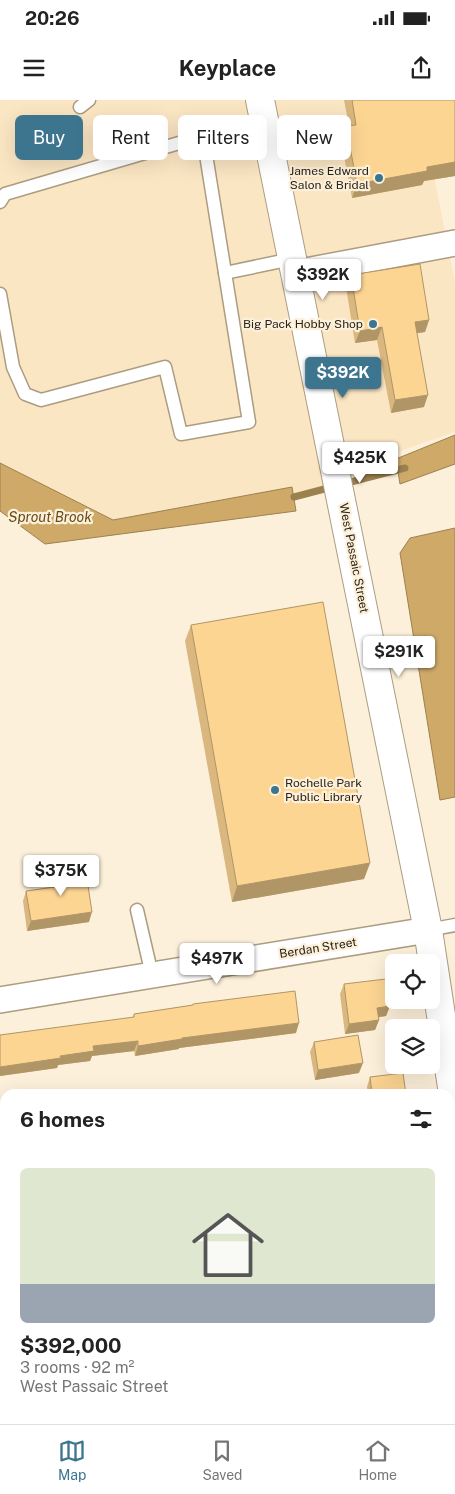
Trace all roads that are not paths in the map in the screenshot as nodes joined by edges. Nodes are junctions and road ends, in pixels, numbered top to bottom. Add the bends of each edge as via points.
1 (260, 100) edge
2 (0, 202) edge
3 (455, 243) edge
4 (294, 266) junction
5 (225, 273) junction
6 (0, 294) edge
7 (137, 910) dead end
8 (455, 925) edge
9 (428, 930) junction
10 (152, 975) junction
11 (0, 1000) edge
12 (452, 1089) edge

1 - 4 main road, West Passaic Street
2 - 5 lane via 5,194 204,136
3 - 4 street
4 - 5 lane
4 - 9 main road, West Passaic Street
5 - 6 lane via 249,422 181,434 165,367 41,400 25,394 13,367
7 - 10 lane
8 - 9 lane
9 - 10 street, Berdan Street
9 - 12 main road, West Passaic Street
10 - 11 street, Berdan Street

